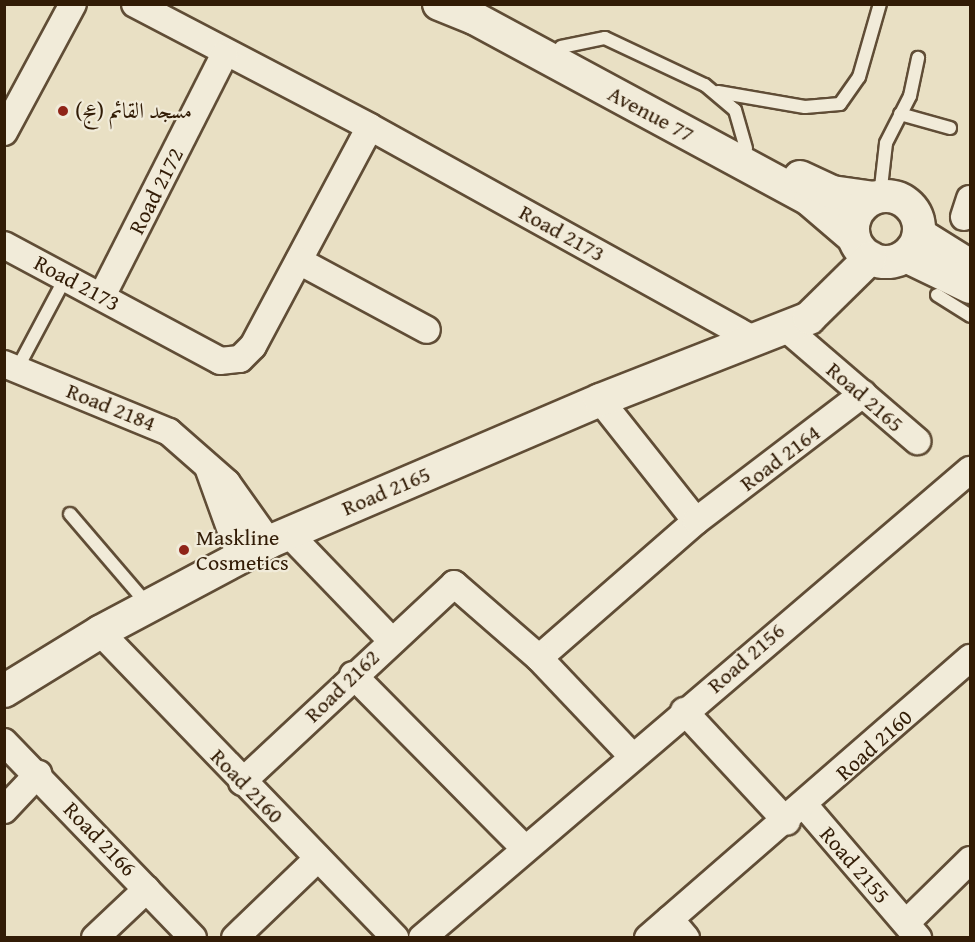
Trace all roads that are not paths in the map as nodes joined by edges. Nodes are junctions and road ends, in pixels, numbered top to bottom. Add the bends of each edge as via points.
1 (73, 4) edge
2 (135, 4) edge
3 (439, 4) edge
4 (485, 4) edge
5 (880, 4) edge
6 (561, 47) junction
7 (225, 54) junction
8 (918, 58) dead end
9 (716, 92) junction
10 (900, 114) junction
11 (8, 118) edge
12 (370, 127) junction
13 (950, 128) dead end
14 (746, 147) junction
15 (877, 197) junction
16 (4, 245) edge
17 (913, 245) junction
18 (862, 248) junction
19 (299, 261) junction
20 (970, 266) edge
21 (66, 277) junction
22 (970, 287) edge
23 (937, 295) dead end
24 (102, 296) junction
25 (970, 316) edge
26 (787, 328) junction
27 (426, 330) dead end
28 (754, 340) junction
29 (9, 372) edge
30 (863, 394) junction
31 (600, 400) junction
32 (917, 441) dead end
33 (208, 466) junction
34 (970, 470) edge
35 (70, 514) dead end
36 (696, 521) junction
37 (279, 538) junction
38 (240, 556) junction
39 (149, 606) junction
40 (100, 632) junction
41 (391, 640) junction
42 (539, 658) junction
43 (967, 667) edge
44 (353, 675) junction
45 (4, 691) edge
46 (684, 711) junction
47 (4, 742) edge
48 (631, 754) junction
49 (38, 774) junction
50 (242, 782) junction
51 (4, 810) edge
52 (796, 814) junction
53 (524, 848) junction
54 (318, 858) junction
55 (970, 860) edge
56 (147, 889) junction
57 (678, 928) edge
58 (912, 930) edge
59 (95, 938) edge
60 (193, 938) edge
61 (235, 938) edge
62 (395, 938) edge
63 (422, 938) edge
64 (648, 938) edge

1 - 11 street
2 - 7 street, Road 2173
3 - 18 street, Avenue 77 via 474,18 810,200
4 - 6 street, Avenue 77
5 - 9 lane via 859,76 840,104 805,107
6 - 9 lane via 605,38
6 - 14 street, Avenue 77
7 - 12 street, Road 2173
7 - 24 street, Road 2172
8 - 10 lane
9 - 14 lane via 741,121
10 - 13 lane
10 - 15 lane via 885,143
12 - 19 street, Road 2173
12 - 28 street, Road 2173
14 - 15 street, Avenue 77 via 832,192
15 - 17 street via 904,201 919,222
15 - 18 street via 856,214
16 - 21 street, Road 2173
17 - 18 street via 895,261
17 - 20 street
17 - 22 street
18 - 26 street, Road 2165 via 830,303
19 - 24 street, Road 2173 via 253,346 240,359 220,361
19 - 27 street
21 - 24 street, Road 2173
21 - 29 lane
23 - 25 lane
26 - 28 street, Road 2165
26 - 30 street, Road 2165
28 - 31 street, Road 2165
29 - 33 street, Road 2184 via 153,423 184,442
30 - 32 street, Road 2165
30 - 36 street, Road 2164
31 - 36 street
31 - 37 street, Road 2165
33 - 37 street, Road 2184
33 - 38 street, Road 2184
34 - 46 street, Road 2156
35 - 39 lane
36 - 42 street, Road 2164
37 - 38 street, Road 2165
37 - 41 street, Road 2184
38 - 39 street, Road 2165
39 - 40 street, Road 2165
40 - 45 street, Road 2165
40 - 50 street, Road 2160
41 - 42 street, Road 2162 via 442,590 460,586
41 - 44 street, Road 2162
42 - 48 street
43 - 52 street, Road 2160
44 - 50 street, Road 2162
44 - 53 street
46 - 48 street, Road 2156
46 - 52 street
47 - 49 street, Road 2166
48 - 53 street, Road 2156
49 - 51 street
49 - 56 street, Road 2166
50 - 54 street, Road 2160
52 - 57 street, Road 2160
52 - 58 street, Road 2155
53 - 63 street, Road 2156
54 - 61 street
54 - 62 street, Road 2160
55 - 58 street, Road 2155
56 - 59 street
56 - 60 street, Road 2166
57 - 64 street, Road 2160

